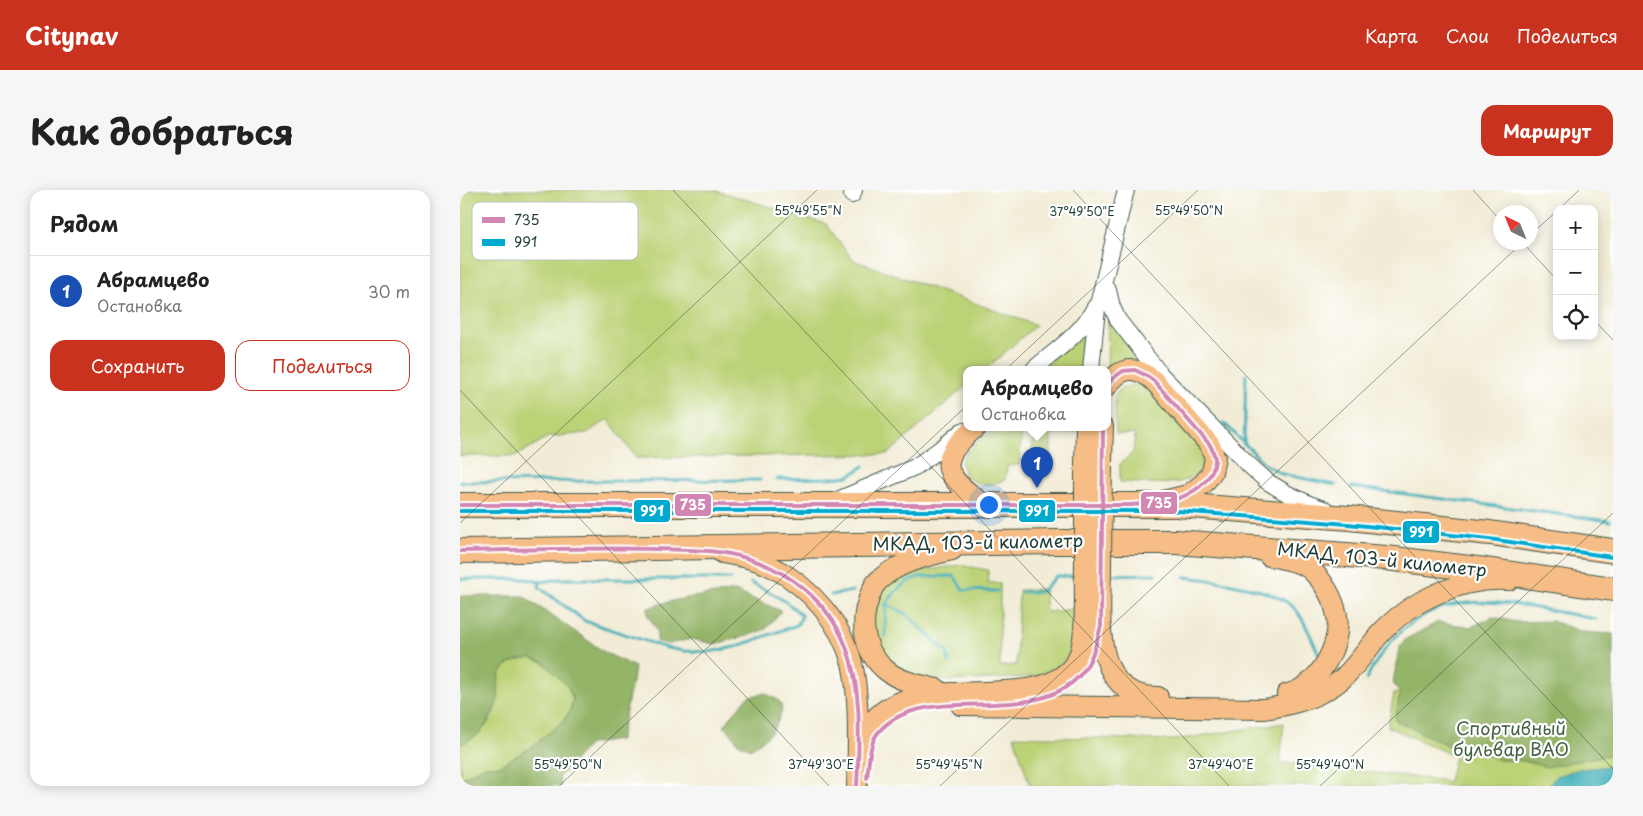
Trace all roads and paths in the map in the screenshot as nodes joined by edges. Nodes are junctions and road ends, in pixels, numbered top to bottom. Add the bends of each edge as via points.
1 (1126, 190) edge
2 (1105, 291) junction
3 (1037, 366) edge
4 (1091, 366) edge
5 (1101, 366) edge
6 (1111, 381) edge
7 (963, 430) edge
8 (971, 431) edge
9 (1087, 431) edge
10 (1102, 431) edge
11 (1094, 461) junction
12 (825, 504) junction
13 (460, 505) edge
14 (985, 505) junction
15 (1130, 505) junction
16 (1349, 518) junction
17 (1057, 542) junction
18 (1176, 542) junction
19 (628, 548) junction
20 (460, 551) edge
21 (1613, 551) edge
22 (1093, 566) junction
23 (1606, 587) edge
24 (1101, 626) junction
25 (956, 698) junction
26 (858, 756) junction
27 (857, 786) edge
28 (866, 786) edge

1 - 2 street
2 - 3 street via 1090,317
2 - 4 street via 1095,323
2 - 5 street
2 - 16 street via 1118,320 1160,374 1249,465 1288,494
6 - 15 main road via 1124,371 1134,369 1146,373 1210,444 1214,458 1212,472 1188,495
7 - 12 street via 915,467
8 - 14 main road via 952,450 949,472 962,489
9 - 11 main road
10 - 11 main road
11 - 22 main road, bridge
12 - 13 highway, МКАД, 103-й километр
12 - 14 highway, МКАД, 103-й километр
14 - 15 highway, МКАД, 103-й километр
15 - 16 highway, МКАД, 103-й километр
16 - 21 highway, МКАД, 103-й километр via 1490,533
17 - 18 highway, МКАД, 103-й километр
17 - 19 highway, МКАД, 103-й километр
17 - 25 main road via 955,549 920,558 895,569 878,582 864,612 868,646 876,660 900,679
18 - 23 highway, МКАД, 103-й километр via 1386,558
18 - 24 main road via 1282,558 1309,568 1333,602 1337,618 1337,635 1324,668 1291,694 1263,698 1150,697 1134,694 1117,681 1111,671 1104,654
19 - 20 highway, МКАД, 103-й километр
19 - 26 main road via 710,551 748,558 774,568 817,601 845,642 852,665
22 - 24 main road
22 - 25 main road via 1082,645 1077,660 1067,672 1050,684 1033,688
23 - 25 main road via 1498,580 1448,590 1405,611 1380,634 1341,680 1317,695 1290,705 1264,708
24 - 25 main road via 1093,655 1084,669 1070,684 1053,694 1031,701
25 - 26 main road via 920,696 903,700 884,711 869,724 861,738
25 - 28 main road via 938,706 910,711 892,720 879,732 872,744
26 - 27 main road

